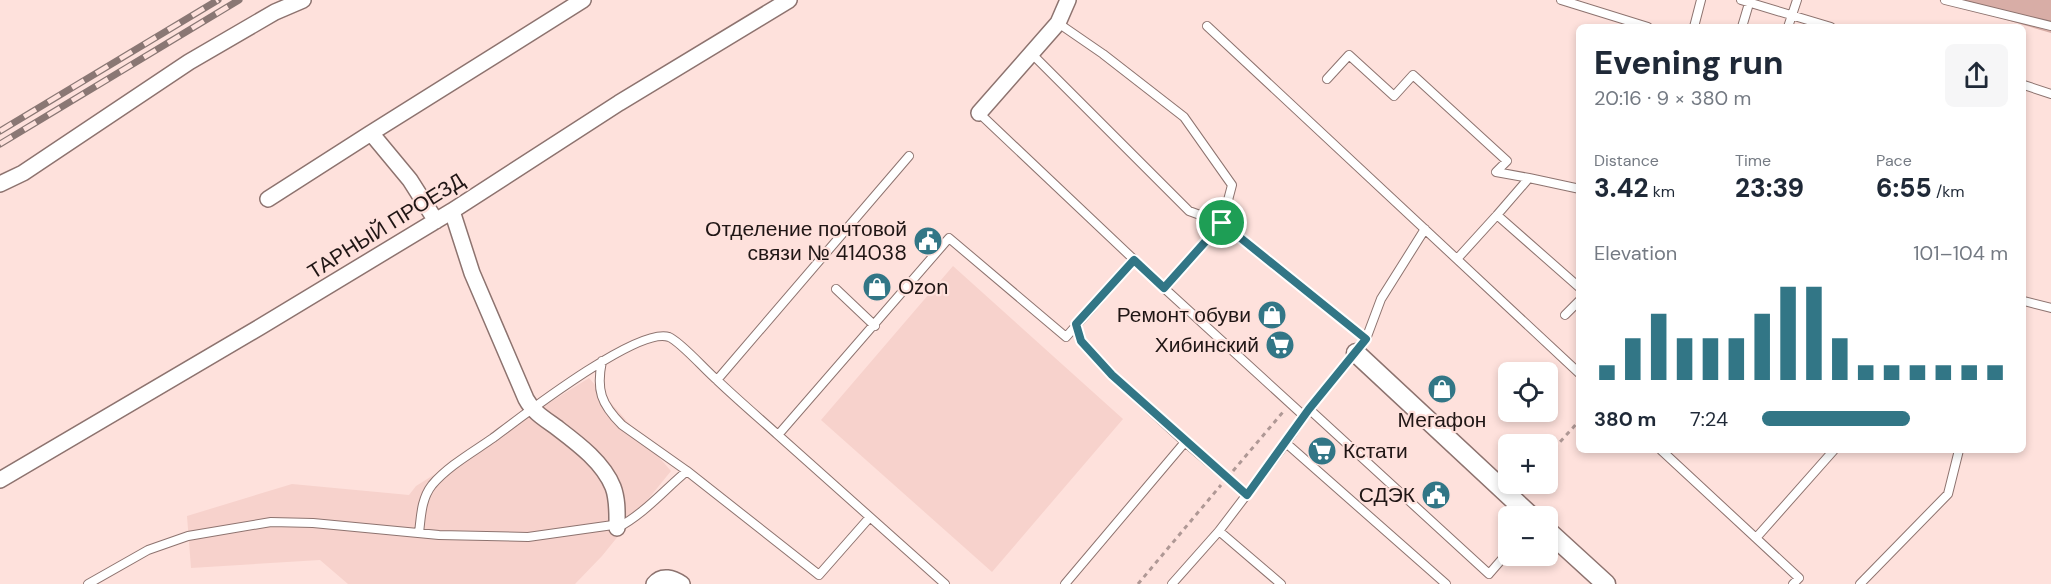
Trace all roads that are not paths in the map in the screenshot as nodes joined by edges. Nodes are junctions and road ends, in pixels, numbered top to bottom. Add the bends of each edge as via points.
1 (303, 0) edge
2 (583, 0) edge
3 (789, 0) edge
4 (1068, 0) edge
5 (1561, 0) edge
6 (1701, 0) edge
7 (1797, 0) edge
8 (1945, 0) edge
9 (1747, 1) edge
10 (1792, 15) junction
11 (1058, 22) junction
12 (1638, 24) edge
13 (1695, 24) edge
14 (1743, 24) edge
15 (1789, 24) edge
16 (1821, 24) edge
17 (1207, 26) dead end
18 (2051, 26) edge
19 (1032, 54) junction
20 (1327, 79) dead end
21 (2026, 86) edge
22 (2051, 94) edge
23 (979, 113) joint
24 (371, 133) junction
25 (909, 156) dead end
26 (1530, 178) junction
27 (0, 184) edge
28 (1576, 188) edge
29 (268, 199) dead end
30 (452, 211) junction
31 (1497, 215) junction
32 (436, 220) junction
33 (1222, 223) junction
34 (1425, 229) junction
35 (1457, 259) junction
36 (1134, 260) junction
37 (1576, 284) edge
38 (1164, 288) junction
39 (836, 289) dead end
40 (2026, 302) edge
41 (1576, 304) edge
42 (2051, 308) edge
43 (1565, 315) dead end
44 (875, 326) junction
45 (1361, 346) junction
46 (602, 361) junction
47 (1576, 370) edge
48 (1112, 375) road end
49 (717, 380) junction
50 (532, 409) junction
51 (1306, 412) junction
52 (778, 435) junction
53 (1185, 442) junction
54 (1286, 443) junction
55 (1664, 453) edge
56 (1831, 453) edge
57 (1958, 453) edge
58 (687, 471) junction
59 (0, 480) edge
60 (1247, 495) junction
61 (1521, 506) edge
62 (870, 517) junction
63 (617, 528) junction
64 (1219, 531) junction
65 (419, 533) junction
66 (1756, 538) junction
67 (1558, 540) edge
68 (1498, 564) edge
69 (1489, 574) junction
70 (88, 584) edge
71 (654, 584) edge
72 (682, 584) edge
73 (945, 584) edge
74 (1065, 584) edge
75 (1172, 584) edge
76 (1281, 584) edge
77 (1446, 584) edge
78 (1490, 584) edge
79 (1606, 584) edge
80 (1794, 584) edge
81 (1860, 584) edge

1 - 27 street via 189,62 23,174
2 - 24 street
3 - 30 street, ТАРНЫЙ ПРОЕЗД
4 - 11 street
5 - 12 lane
6 - 13 lane
7 - 10 lane
8 - 18 lane
9 - 10 lane
9 - 14 lane
10 - 15 lane
10 - 16 lane
11 - 19 street
11 - 33 lane via 1184,117 1232,185
17 - 34 lane
19 - 23 street
19 - 33 lane via 1189,211
20 - 26 lane via 1349,55 1394,96 1413,75 1507,161 1497,172
21 - 22 lane
23 - 36 lane
24 - 29 street
24 - 32 street via 410,180
25 - 49 lane
26 - 28 lane
26 - 31 lane
30 - 32 street, ТАРНЫЙ ПРОЕЗД
30 - 50 street via 472,273
31 - 35 lane
31 - 37 lane
32 - 59 street, ТАРНЫЙ ПРОЕЗД
33 - 38 lane
33 - 45 lane
34 - 35 lane
34 - 45 lane via 1381,299
35 - 47 lane
36 - 38 lane
36 - 44 lane via 1066,337 949,238
38 - 51 lane via 1290,404
39 - 44 lane
40 - 42 lane
41 - 43 lane
44 - 52 lane
45 - 51 lane
45 - 61 street
46 - 49 lane via 644,340 669,338
46 - 50 lane
46 - 58 lane via 600,392 615,419
48 - 53 lane
49 - 52 lane
50 - 63 street via 572,440 608,476 617,504
50 - 65 lane via 432,485 422,505
51 - 54 lane
51 - 69 lane
52 - 62 lane
53 - 60 lane
53 - 74 lane
54 - 60 lane
54 - 77 lane
55 - 66 lane
56 - 66 lane
57 - 81 lane via 1948,494
58 - 62 lane via 819,575
58 - 63 lane via 645,510
60 - 64 lane
62 - 73 lane
63 - 65 lane via 612,525 528,537
64 - 75 lane
64 - 76 lane
65 - 70 lane via 313,523 271,522 232,528 188,536 148,550
66 - 80 lane via 1799,578
67 - 79 street
68 - 69 lane
69 - 78 lane
71 - 72 street via 658,579 669,578

